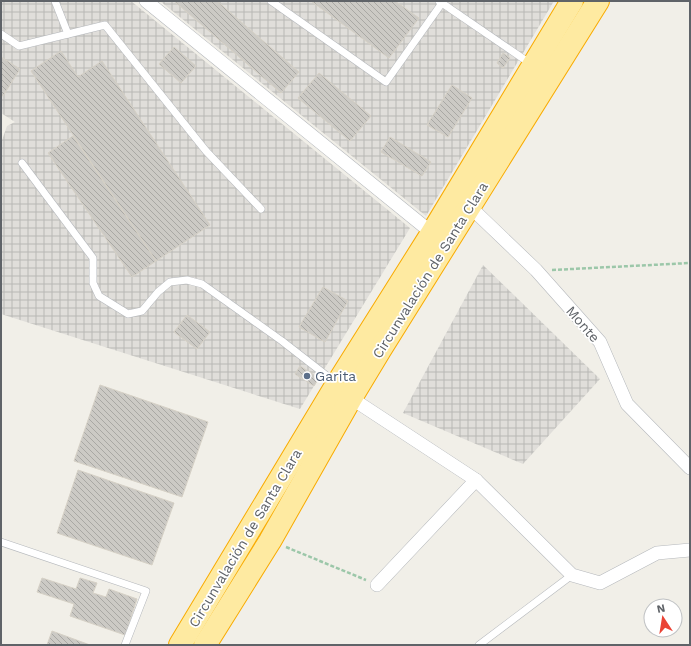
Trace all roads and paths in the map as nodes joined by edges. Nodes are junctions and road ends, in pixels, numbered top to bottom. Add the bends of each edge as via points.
1 (55, 1) edge
2 (146, 1) edge
3 (272, 1) edge
4 (572, 1) edge
5 (598, 1) edge
6 (441, 2) edge
7 (1, 34) edge
8 (68, 34) junction
9 (533, 66) junction
10 (22, 163) dead end
11 (463, 200) junction
12 (260, 209) dead end
13 (439, 239) junction
14 (690, 263) edge
15 (536, 270) junction
16 (344, 391) junction
17 (690, 468) edge
18 (476, 480) junction
19 (270, 540) junction
20 (1, 542) edge
21 (690, 550) edge
22 (572, 575) junction
23 (377, 585) joint
24 (125, 645) edge
25 (180, 645) edge
26 (205, 645) edge
27 (480, 645) edge

1 - 8 lane
2 - 13 street
3 - 6 lane via 386,82
4 - 9 highway, Circunvalación de Santa Clara
5 - 11 highway, Circunvalación de Santa Clara
6 - 9 lane
7 - 8 lane via 19,46
8 - 12 lane via 106,25 206,151
9 - 11 highway, Circunvalación de Santa Clara
10 - 16 lane via 93,258 94,283 99,296 128,314 142,311 170,282 187,280 202,284 282,341
11 - 13 highway, Circunvalación de Santa Clara
11 - 15 street, Monte
13 - 16 highway, Circunvalación de Santa Clara
14 - 15 path
15 - 17 street, Monte via 600,342 627,404
16 - 18 street
16 - 19 highway, Circunvalación de Santa Clara
16 - 25 highway, Circunvalación de Santa Clara
18 - 22 street
18 - 23 street
19 - 23 path
19 - 26 highway, Circunvalación de Santa Clara
20 - 24 lane via 146,591
21 - 22 street via 657,553 600,583
22 - 27 lane

